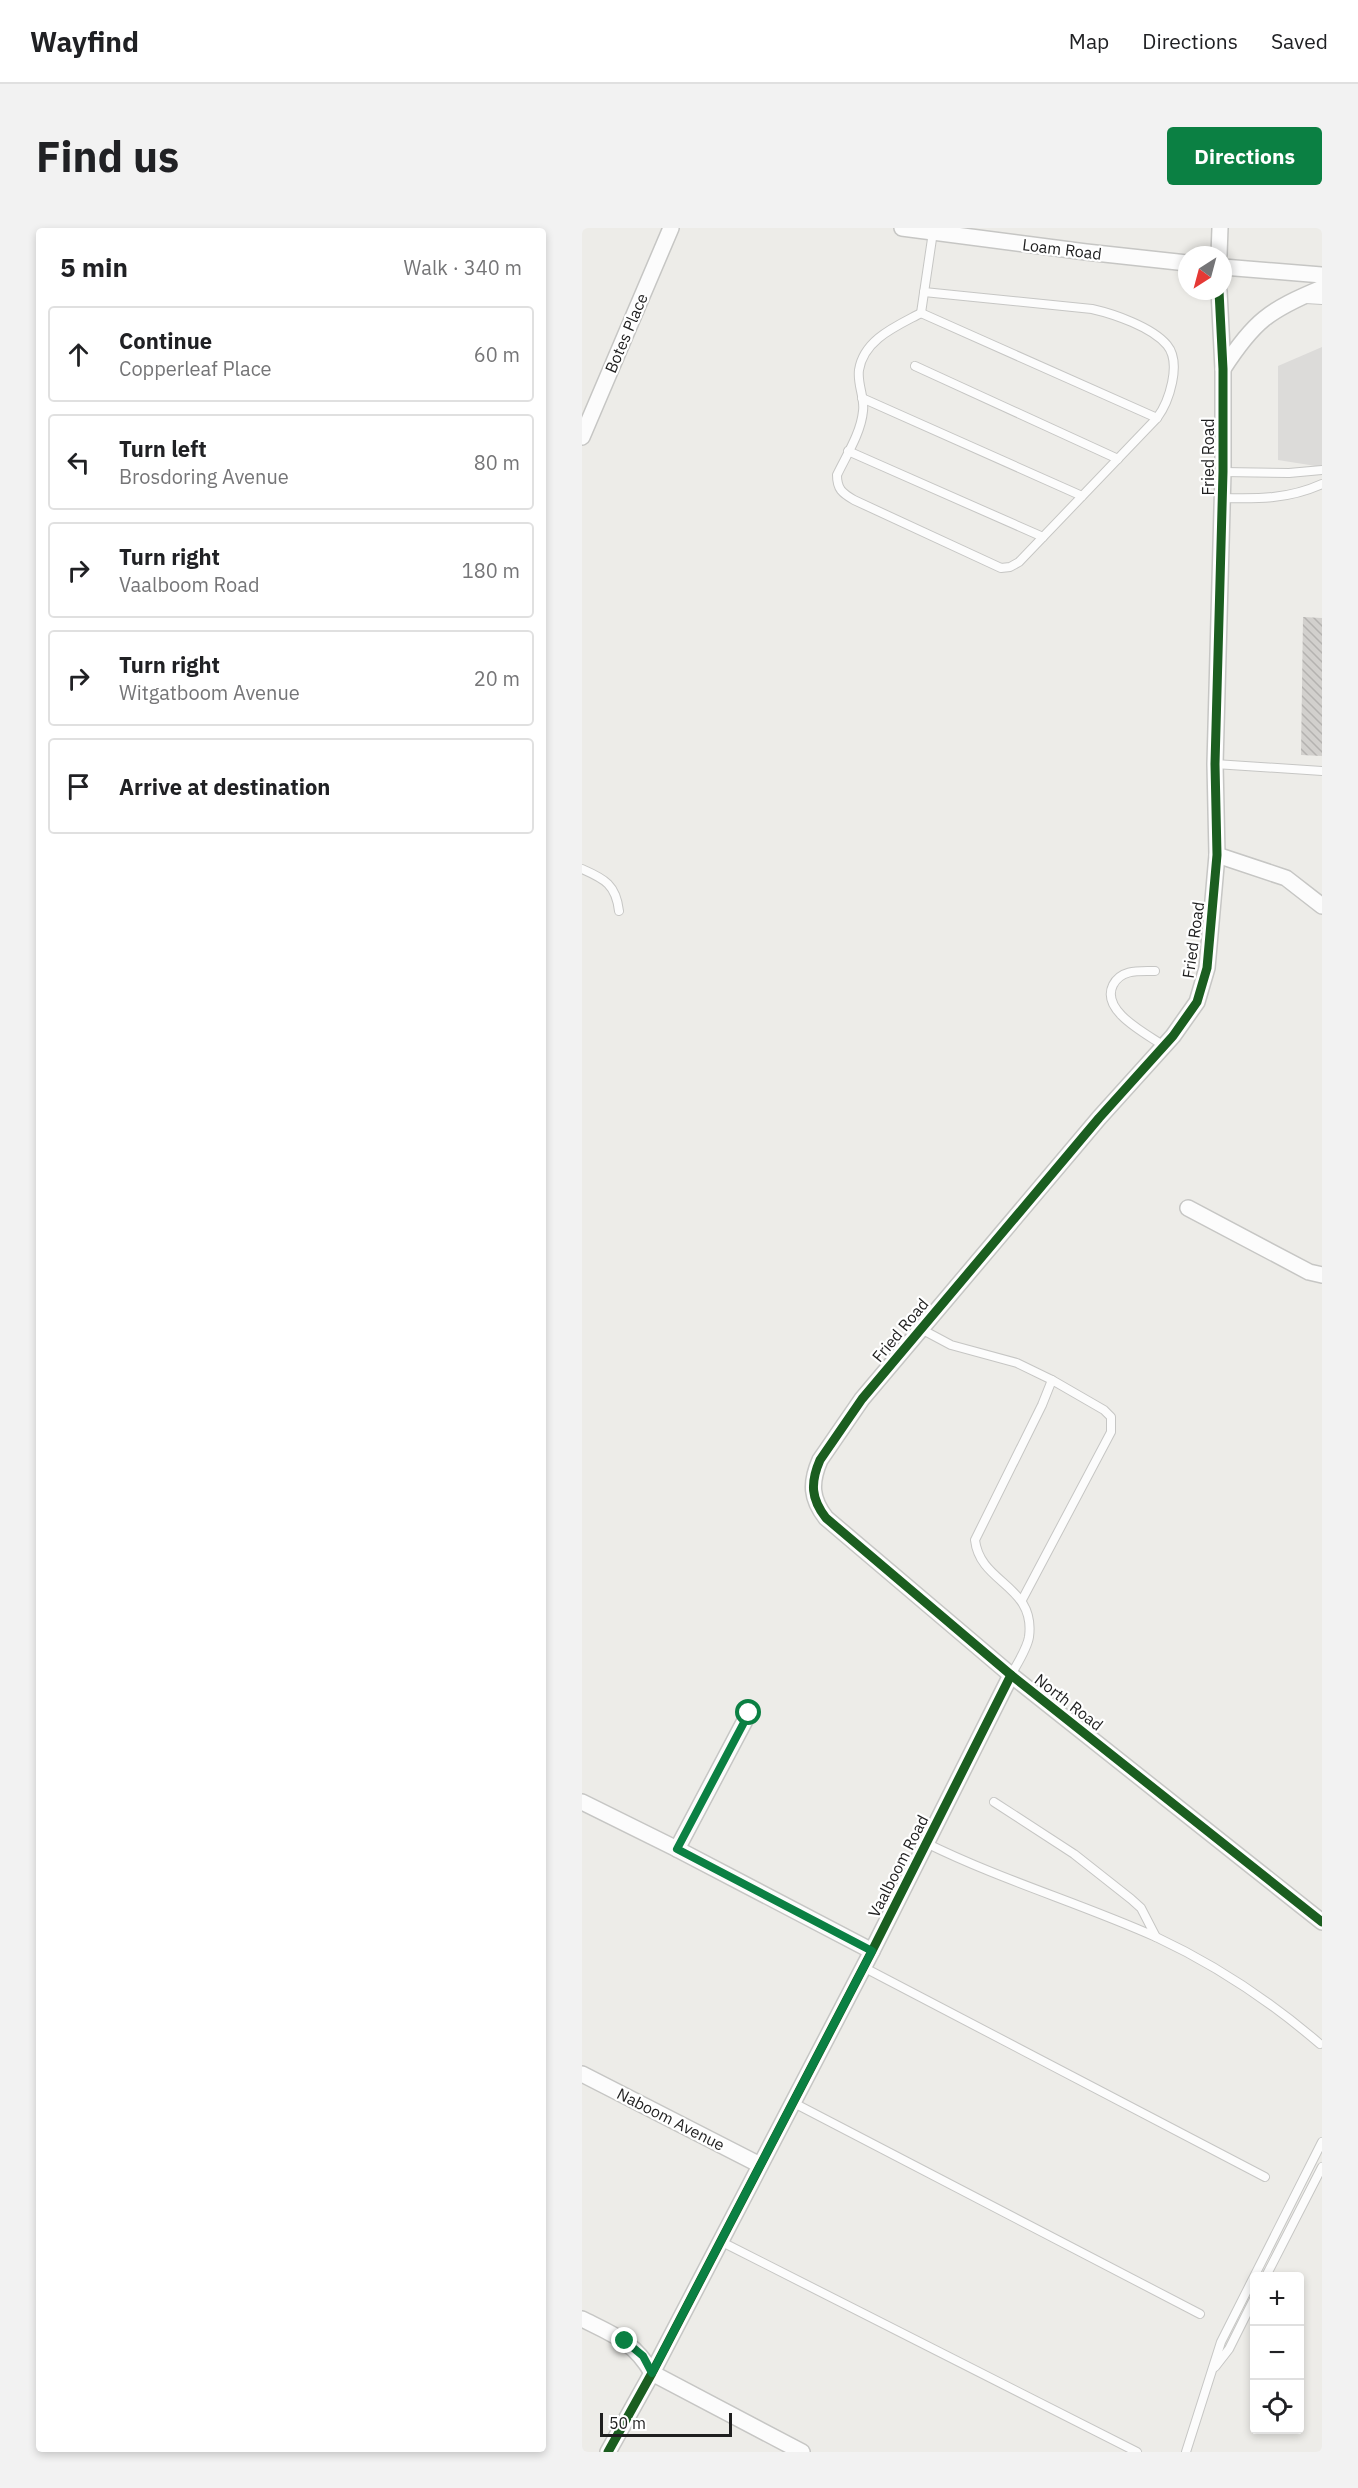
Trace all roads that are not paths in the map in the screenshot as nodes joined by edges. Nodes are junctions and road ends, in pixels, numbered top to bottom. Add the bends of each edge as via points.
1 (670, 228) edge
2 (902, 228) edge
3 (1220, 228) edge
4 (933, 232) junction
5 (1219, 246) edge
6 (1178, 262) edge
7 (1232, 268) edge
8 (1322, 275) edge
9 (1322, 288) edge
10 (924, 292) junction
11 (1296, 299) junction
12 (1219, 300) edge
13 (1322, 300) edge
14 (921, 313) junction
15 (915, 366) dead end
16 (1223, 369) junction
17 (862, 398) junction
18 (1157, 418) junction
19 (582, 437) edge
20 (848, 451) junction
21 (1118, 459) junction
22 (1322, 470) edge
23 (1223, 472) junction
24 (1322, 484) edge
25 (1082, 496) junction
26 (1223, 498) junction
27 (1043, 537) junction
28 (1215, 764) junction
29 (1322, 771) edge
30 (1217, 855) junction
31 (582, 869) edge
32 (1322, 906) edge
33 (619, 911) dead end
34 (1155, 971) dead end
35 (1164, 1046) junction
36 (1188, 1208) dead end
37 (1322, 1275) edge
38 (921, 1329) junction
39 (1052, 1380) junction
40 (812, 1492) joint
41 (1022, 1600) junction
42 (1011, 1675) junction
43 (749, 1713) dead end
44 (582, 1802) edge
45 (994, 1802) dead end
46 (926, 1843) junction
47 (677, 1849) junction
48 (1322, 1922) edge
49 (1156, 1937) junction
50 (872, 1951) junction
51 (863, 1967) junction
52 (1320, 2044) dead end
53 (582, 2074) edge
54 (792, 2102) junction
55 (1322, 2142) edge
56 (760, 2165) junction
57 (1322, 2167) edge
58 (1265, 2177) dead end
59 (720, 2241) junction
60 (1269, 2272) edge
61 (1250, 2307) edge
62 (1200, 2314) dead end
63 (582, 2319) edge
64 (1214, 2368) junction
65 (652, 2373) junction
66 (608, 2452) edge
67 (802, 2452) edge
68 (1137, 2452) edge
69 (1186, 2452) edge

1 - 19 street, Botes Place
2 - 4 street, Loam Road
3 - 5 street
4 - 6 street, Loam Road
4 - 10 lane
7 - 8 street
9 - 11 street
10 - 14 lane
10 - 18 lane via 1092,309 1147,330 1167,345 1172,356 1173,388
11 - 13 lane
11 - 16 street via 1258,322
12 - 16 street, Fried Road
14 - 17 lane via 885,332 873,344 859,370
14 - 18 lane
15 - 21 lane
16 - 23 street, Fried Road
17 - 20 lane via 861,423
17 - 25 lane
18 - 21 lane
20 - 27 lane
20 - 27 lane via 837,475 837,485 843,494 1001,568 1019,562
21 - 25 lane
22 - 23 lane
23 - 26 street, Fried Road
24 - 26 lane via 1293,495 1265,499
25 - 27 lane
26 - 28 street, Fried Road
28 - 29 lane
28 - 30 street, Fried Road
30 - 32 street via 1286,878
30 - 35 street, Fried Road via 1205,976 1189,1016
31 - 33 lane via 603,878 617,896
34 - 35 lane via 1122,975 1114,982 1110,999 1121,1015
35 - 38 street, Fried Road
36 - 37 street via 1309,1272
38 - 39 lane via 951,1345 1017,1364
38 - 40 street, Fried Road via 862,1398 830,1443 815,1471
39 - 41 lane via 975,1540 978,1557
39 - 41 lane via 1104,1410 1111,1417 1112,1432
40 - 42 street, North Road via 826,1518
41 - 42 lane via 1029,1639
42 - 46 street, Vaalboom Road
42 - 48 street, North Road
43 - 47 street
44 - 47 street
45 - 49 lane via 1074,1854 1131,1899 1141,1908
46 - 49 lane via 1000,1877
46 - 50 street, Vaalboom Road
47 - 50 street
49 - 52 lane via 1255,1992
50 - 51 street, Vaalboom Road
51 - 54 street, Vaalboom Road
51 - 58 lane
53 - 56 street, Naboom Avenue
54 - 56 street, Vaalboom Road
54 - 62 lane
55 - 64 lane via 1229,2324
56 - 59 street, Vaalboom Road
57 - 60 lane
59 - 65 street, Vaalboom Road
59 - 68 lane
61 - 64 lane via 1229,2349
63 - 65 street via 633,2347
64 - 69 lane
65 - 66 street, Vaalboom Road
65 - 67 street

